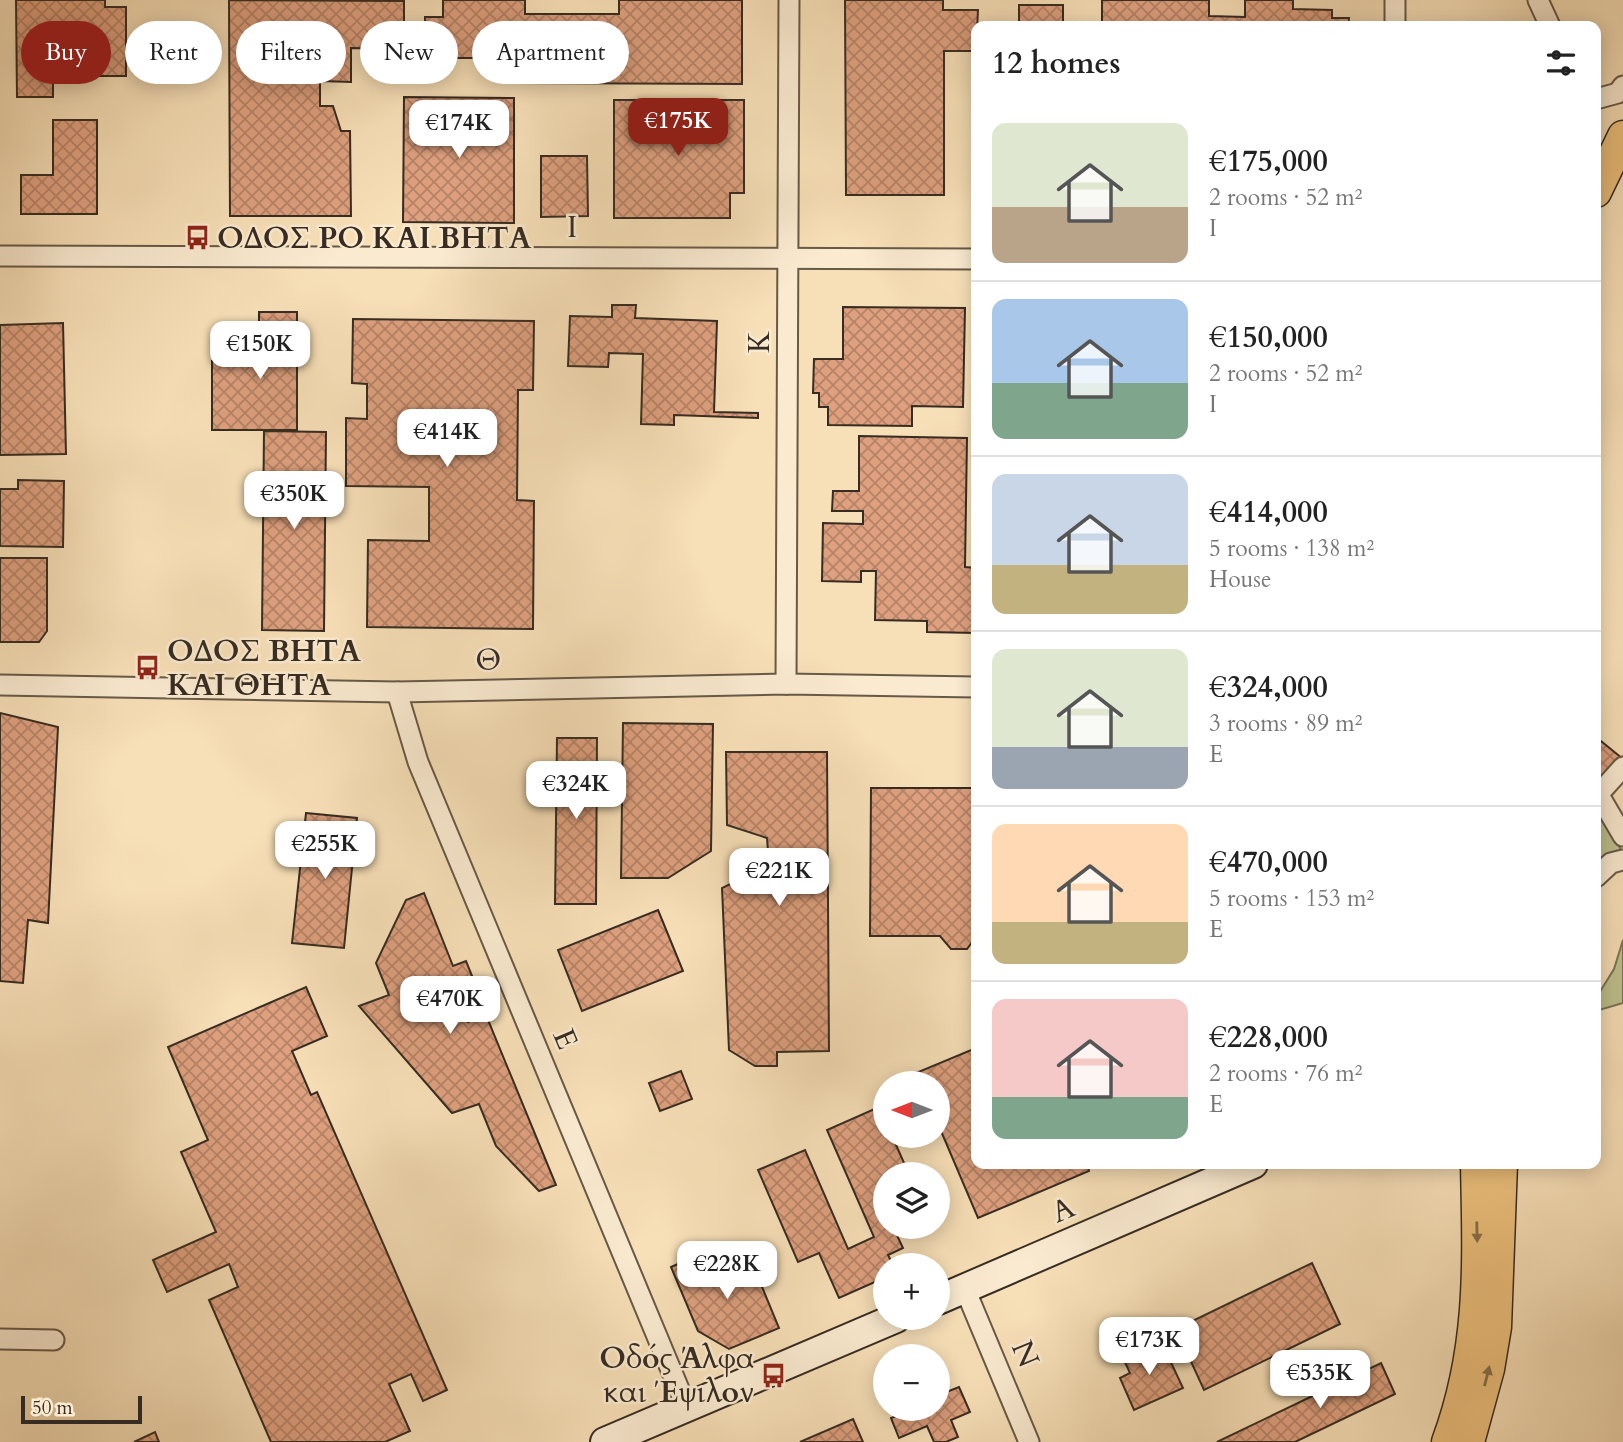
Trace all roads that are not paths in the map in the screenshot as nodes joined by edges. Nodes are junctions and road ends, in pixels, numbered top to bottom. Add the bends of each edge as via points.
1 (789, 0) edge
2 (1395, 0) edge
3 (1538, 0) edge
4 (1395, 21) edge
5 (1548, 21) edge
6 (1623, 86) edge
7 (1601, 98) edge
8 (1623, 136) edge
9 (1601, 182) edge
10 (0, 256) edge
11 (789, 259) junction
12 (971, 259) edge
13 (786, 684) junction
14 (0, 685) edge
15 (971, 687) edge
16 (397, 692) junction
17 (1623, 767) edge
18 (1601, 793) edge
19 (1601, 801) edge
20 (1623, 836) edge
21 (1623, 860) edge
22 (1601, 872) edge
23 (1241, 1169) edge
24 (1476, 1169) edge
25 (1502, 1169) edge
26 (965, 1289) junction
27 (950, 1295) edge
28 (873, 1328) edge
29 (0, 1339) edge
30 (54, 1340) dead end
31 (686, 1406) junction
32 (605, 1442) edge
33 (1029, 1442) edge
34 (1447, 1442) edge
35 (1469, 1442) edge

1 - 11 street, Κ
2 - 4 street
3 - 5 street
6 - 7 street via 1618,93
8 - 9 main road
10 - 11 street, Ι
11 - 12 street, Ι
11 - 13 street, Κ
13 - 15 street, Θ
13 - 16 street, Θ
14 - 16 street, Θ
16 - 31 street, Ε via 418,762
17 - 18 street
19 - 20 street
21 - 22 street
23 - 26 street, Α
24 -> 34 main road via 1477,1318
35 -> 25 main road via 1496,1327
26 - 27 street, Α
26 - 33 street, Ν
28 - 31 street
29 - 30 street
31 - 32 street

